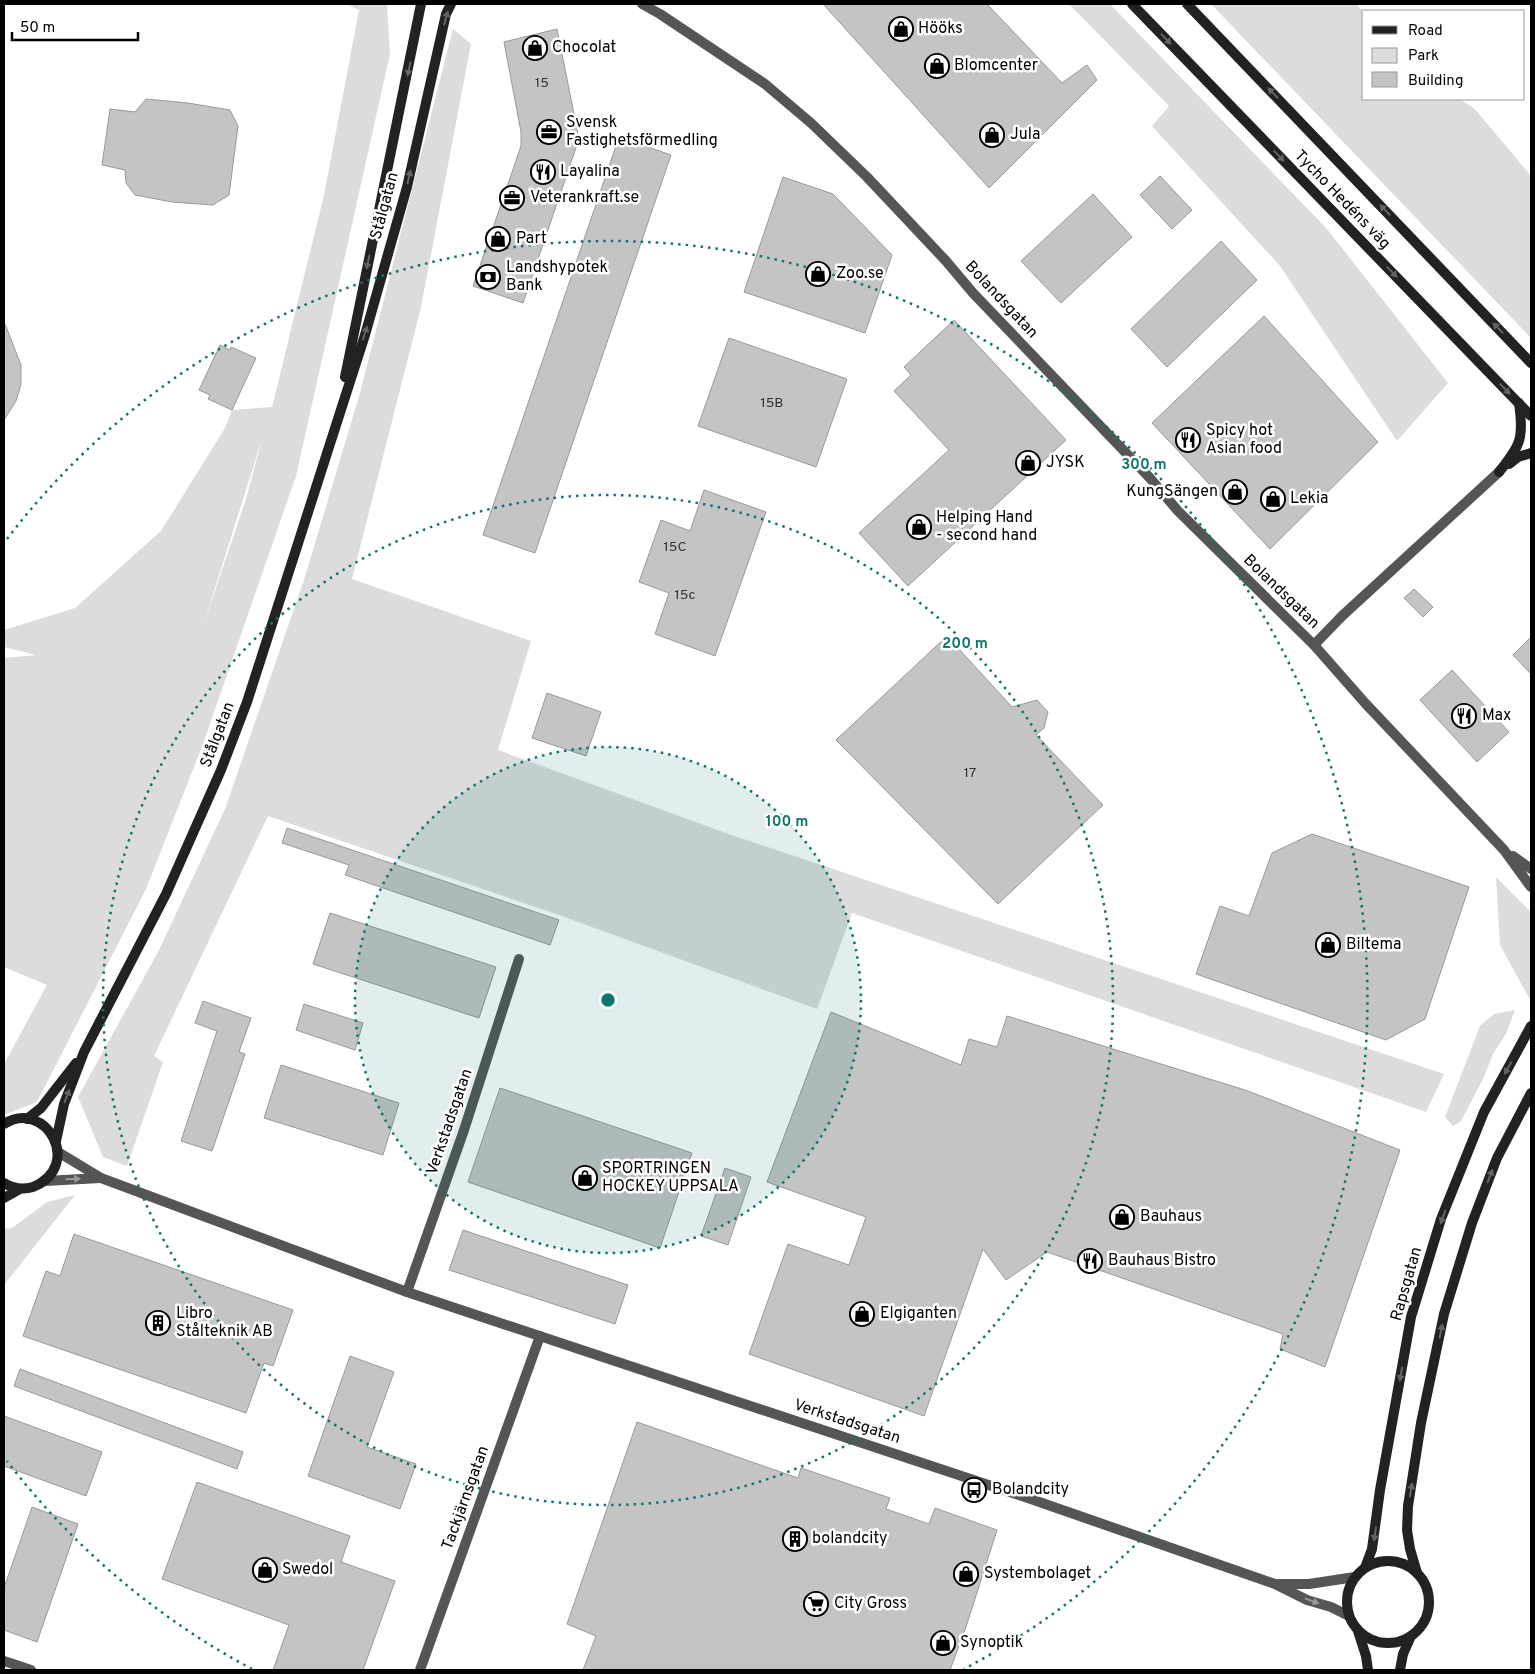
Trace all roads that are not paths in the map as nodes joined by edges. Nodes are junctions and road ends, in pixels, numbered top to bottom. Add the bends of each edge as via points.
1 (421, 4) edge
2 (451, 4) edge
3 (642, 4) edge
4 (1132, 4) edge
5 (1187, 4) edge
6 (1531, 363) edge
7 (1519, 403) junction
8 (339, 413) junction
9 (1531, 416) edge
10 (1531, 453) edge
11 (1499, 472) junction
12 (1314, 646) junction
13 (1504, 850) junction
14 (1531, 870) edge
15 (1531, 887) edge
16 (519, 959) dead end
17 (1531, 1026) edge
18 (84, 1052) junction
19 (1531, 1093) edge
20 (27, 1118) junction
21 (4, 1124) edge
22 (56, 1141) junction
23 (58, 1152) junction
24 (101, 1178) junction
25 (45, 1181) junction
26 (4, 1183) edge
27 (20, 1189) junction
28 (4, 1198) edge
29 (407, 1292) junction
30 (540, 1336) junction
31 (1365, 1568) junction
32 (1417, 1573) junction
33 (1355, 1577) junction
34 (1276, 1584) junction
35 (1349, 1616) junction
36 (1358, 1631) junction
37 (1411, 1636) junction
38 (4, 1661) edge
39 (31, 1670) edge
40 (420, 1670) edge
41 (1368, 1670) edge
42 (1400, 1670) edge

1 -> 8 main road, Stålgatan
8 -> 2 main road, Stålgatan via 407,187 446,14
3 - 12 street, Bolandsgatan via 765,84 811,123 867,177 1178,511
4 -> 7 main road, Tycho Hedéns väg
6 -> 5 main road, Tycho Hedéns väg
7 - 9 main road, Tycho Hedéns väg
7 - 11 main road via 1519,444
8 - 18 main road, Stålgatan via 247,702 221,770 166,894
10 - 11 main road
11 - 12 street, Bolandsgatan via 1342,616
12 - 13 street, Bolandsgatan
13 - 14 street, Bolandsgatan
13 - 15 street, Bolandsgatan
16 - 29 street, Verkstadsgatan
17 -> 31 main road, Rapsgatan via 1484,1112 1441,1219 1411,1317 1372,1549
18 - 20 main road, Stålgatan via 46,1102
22 -> 18 main road, Stålgatan via 64,1104
32 -> 19 main road via 1410,1549 1408,1506 1421,1423 1444,1314 1472,1223 1497,1158
20 - 21 main road
20 - 22 main road via 42,1124
22 - 23 main road
23 - 24 street, Verkstadsgatan
23 - 25 main road via 57,1163
25 -> 24 street, Verkstadsgatan
24 - 29 street, Verkstadsgatan
25 - 27 main road
26 - 27 main road
27 - 28 main road
29 - 30 street, Verkstadsgatan
30 - 34 street, Verkstadsgatan
30 - 40 street, Tackjärnsgatan
31 - 32 main road via 1382,1562 1400,1563
31 - 33 main road
32 - 37 main road via 1429,1598 1428,1612 1421,1627
33 - 34 street, Verkstadsgatan via 1309,1584
33 - 35 main road via 1349,1588
34 -> 35 street, Verkstadsgatan
35 - 36 main road
36 - 37 main road via 1369,1639 1386,1643
36 - 41 main road
37 - 42 main road
38 - 39 street

